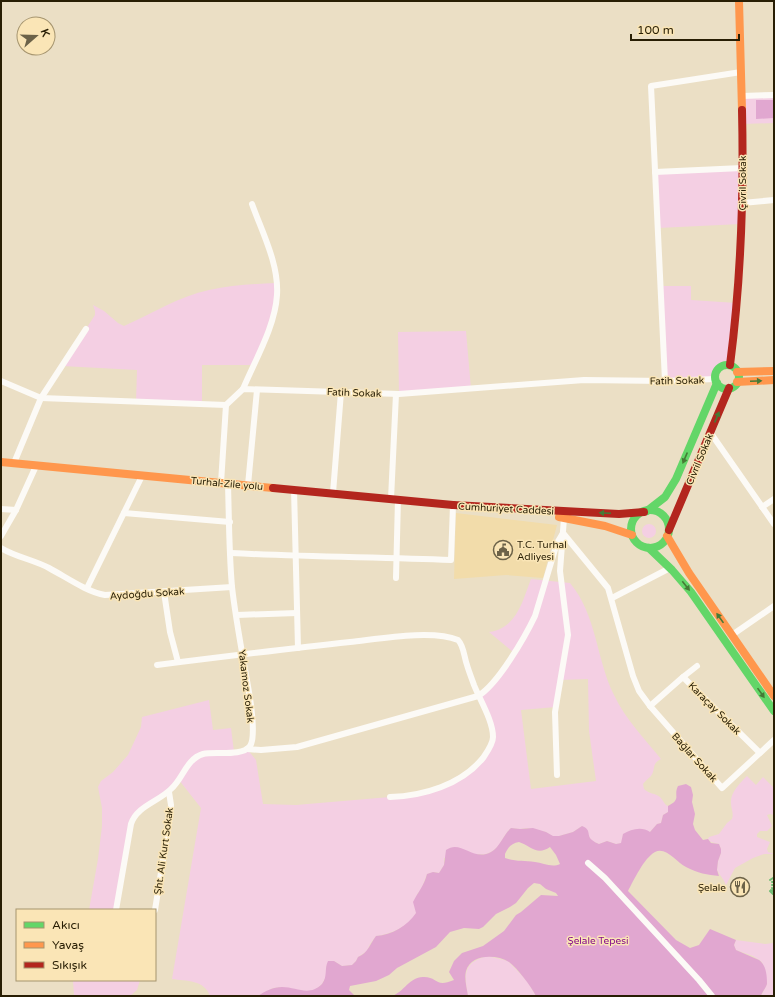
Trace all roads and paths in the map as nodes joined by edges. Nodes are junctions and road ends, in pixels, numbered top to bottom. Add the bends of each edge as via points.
1 (739, 1) edge
2 (741, 72) junction
3 (774, 95) edge
4 (742, 96) junction
5 (742, 168) junction
6 (655, 172) junction
7 (774, 200) edge
8 (742, 203) junction
9 (252, 204) dead end
10 (86, 329) dead end
11 (730, 365) junction
12 (774, 371) edge
13 (737, 372) junction
14 (774, 380) edge
15 (665, 381) junction
16 (716, 381) junction
17 (1, 382) edge
18 (737, 382) junction
19 (729, 388) junction
20 (243, 389) junction
21 (257, 390) junction
22 (341, 392) junction
23 (396, 394) junction
24 (41, 398) junction
25 (226, 405) junction
26 (710, 432) junction
27 (1, 462) edge
28 (14, 463) junction
29 (36, 466) junction
30 (142, 476) junction
31 (224, 483) junction
32 (248, 485) junction
33 (294, 489) junction
34 (333, 493) junction
35 (394, 499) junction
36 (774, 499) edge
37 (453, 505) junction
38 (762, 507) junction
39 (1, 509) edge
40 (16, 510) junction
41 (646, 511) junction
42 (124, 513) junction
43 (564, 518) junction
44 (230, 522) junction
45 (774, 524) edge
46 (563, 533) junction
47 (668, 533) junction
48 (632, 535) junction
49 (1, 536) edge
50 (1, 548) edge
51 (649, 548) junction
52 (231, 553) junction
53 (296, 556) junction
54 (396, 558) junction
55 (670, 568) junction
56 (396, 578) dead end
57 (232, 587) junction
58 (87, 588) junction
59 (164, 592) junction
60 (612, 598) junction
61 (774, 606) edge
62 (297, 613) junction
63 (237, 615) junction
64 (732, 635) junction
65 (298, 648) junction
66 (243, 655) junction
67 (178, 662) junction
68 (157, 665) dead end
69 (697, 666) dead end
70 (683, 677) junction
71 (478, 696) junction
72 (774, 696) edge
73 (650, 706) junction
74 (774, 711) edge
75 (774, 740) edge
76 (246, 749) junction
77 (760, 753) junction
78 (557, 775) dead end
79 (168, 792) junction
80 (390, 797) dead end
81 (588, 863) dead end
82 (116, 909) edge
83 (155, 909) edge
84 (712, 996) edge

1 - 2 main road, Çivril Sokak
2 - 4 main road, Çivril Sokak
2 - 6 street via 651,86
3 - 4 street
4 - 5 main road, Çivril Sokak
5 - 6 street
5 - 8 main road, Çivril Sokak
6 - 15 street
7 - 8 street
8 - 11 main road, Çivril Sokak via 737,299
9 - 20 street via 273,263 277,294 269,329
10 - 24 street
11 - 13 main road
11 - 16 main road via 719,368 716,372
12 - 13 main road
13 - 18 main road
18 -> 14 main road
15 - 16 street, Fatih Sokak
15 - 23 street, Fatih Sokak via 584,380
16 - 19 main road via 721,387
16 -> 41 main road, Civril Sokak via 676,479 665,497
17 - 24 street
18 - 19 main road
26 -> 19 main road, Civril Sokak
20 - 21 street, Fatih Sokak
20 - 25 street
21 - 22 street, Fatih Sokak
21 - 32 street
22 - 23 street, Fatih Sokak
22 - 34 street
23 - 35 street
24 - 25 street
24 - 28 street
25 - 31 street, Yakamoz Sokak
26 - 38 street
26 - 47 main road, Civril Sokak
27 - 28 main road, Turhal-Zile yolu
28 - 29 main road, Turhal-Zile yolu
29 - 30 main road, Turhal-Zile yolu
29 - 40 street
30 - 31 main road, Turhal-Zile yolu
30 - 42 street
31 - 32 main road, Turhal-Zile yolu
31 - 44 street, Yakamoz Sokak
32 - 33 main road, Turhal-Zile yolu
33 - 34 main road, Turhal-Zile yolu
33 - 53 street
34 - 35 main road, Turhal-Zile yolu
35 - 37 main road, Turhal-Zile yolu
35 - 54 street
36 - 38 street
41 -> 37 main road, Cumhuriyet Caddesi via 619,514
37 - 43 main road, Cumhuriyet Caddesi
37 - 54 street via 451,560
38 - 45 street
39 - 40 street
40 - 49 street
41 - 47 main road, Cumhuriyet Caddesi via 662,515 668,524
41 - 48 main road via 634,520
42 - 44 street
42 - 58 street
43 - 46 street
43 - 48 main road, Cumhuriyet Caddesi via 582,520
44 - 52 street, Yakamoz Sokak
46 - 60 street, Bağlar Sokak via 607,585
46 - 71 street via 557,543 530,626 498,677
46 - 78 street via 560,571 568,635 555,712
47 - 51 main road via 662,544
64 -> 47 main road, Cumhuriyet Caddesi via 682,562
48 - 51 main road, Cumhuriyet Caddesi via 640,546
50 - 58 street, Aydoğdu Sokak via 49,568
51 - 55 main road, Cumhuriyet Caddesi
52 - 53 street
52 - 57 street, Yakamoz Sokak
53 - 54 street
53 - 62 street
54 - 56 street
55 - 60 street
55 -> 74 main road, Cumhuriyet Caddesi via 691,592
57 - 59 street, Aydoğdu Sokak
57 - 63 street, Yakamoz Sokak
58 - 59 street, Aydoğdu Sokak via 105,595
59 - 67 street
60 - 73 street, Bağlar Sokak via 633,676 639,691
61 - 64 street
62 - 63 street
62 - 65 street
63 - 66 street, Yakamoz Sokak
64 - 72 main road, Cumhuriyet Caddesi
65 - 66 street
65 - 71 street via 425,635 456,638 462,646
66 - 67 street
66 - 76 street, Yakamoz Sokak via 252,708 251,742
67 - 68 street
69 - 70 street
70 - 73 street, Karaçay Sokak
70 - 77 street, Karaçay Sokak
71 - 76 street via 297,747
71 - 80 street via 490,721 493,738 492,744 477,765 459,779 433,790 418,795
73 - 77 street, Bağlar Sokak via 722,788
75 - 77 street, Bağlar Sokak
76 - 79 street via 196,757
79 - 82 street via 133,818
79 - 83 street, Şht. Ali Kurt Sokak via 170,816
81 - 84 street via 605,878

